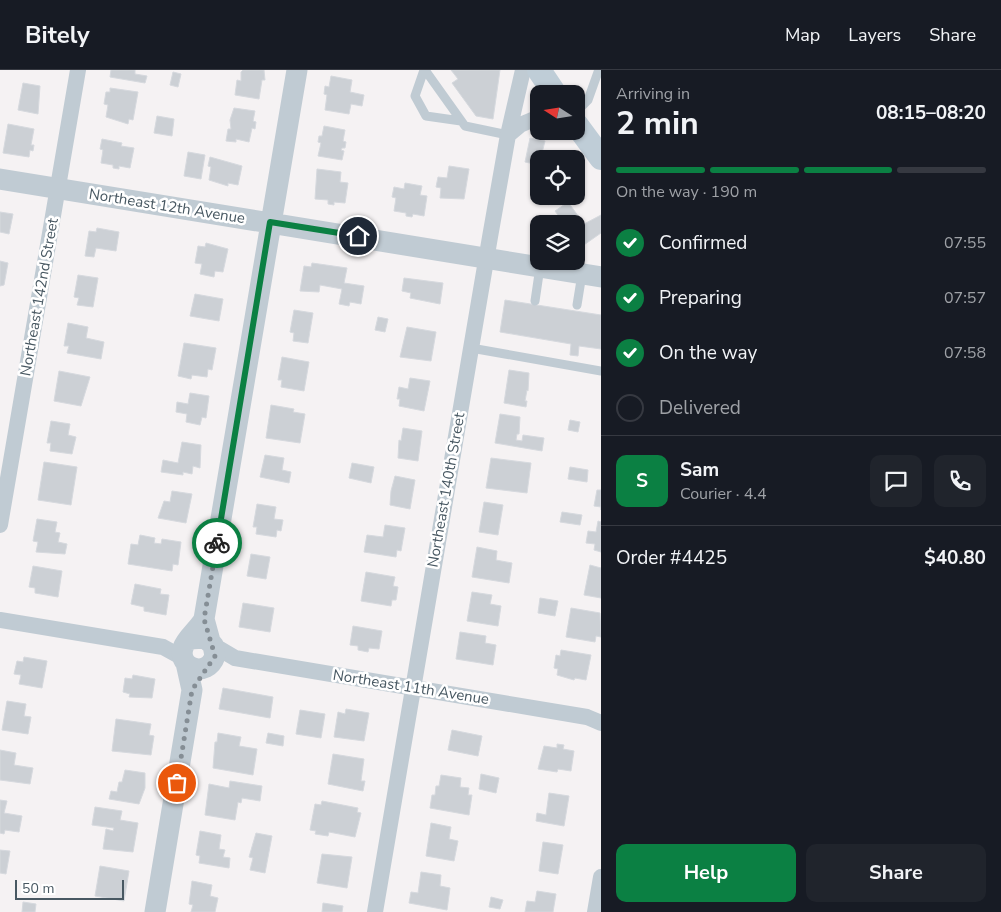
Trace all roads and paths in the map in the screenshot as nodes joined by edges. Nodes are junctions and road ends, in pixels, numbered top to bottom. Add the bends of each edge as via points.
1 (78, 70) edge
2 (297, 70) edge
3 (425, 70) edge
4 (523, 70) edge
5 (539, 70) edge
6 (601, 73) edge
7 (549, 85) edge
8 (585, 103) edge
9 (461, 121) junction
10 (530, 121) edge
11 (508, 135) junction
12 (585, 136) edge
13 (601, 158) edge
14 (0, 179) edge
15 (58, 189) junction
16 (270, 222) junction
17 (486, 258) junction
18 (530, 265) edge
19 (540, 270) edge
20 (557, 270) edge
21 (591, 276) edge
22 (535, 302) dead end
23 (577, 305) dead end
24 (471, 348) junction
25 (601, 371) edge
26 (0, 525) edge
27 (0, 620) edge
28 (198, 653) junction
29 (413, 687) junction
30 (596, 719) edge
31 (601, 877) edge
32 (155, 912) edge
33 (376, 912) edge
34 (595, 912) edge

1 - 15 street, Northeast 142nd Street
2 - 16 street
3 - 9 lane
3 - 9 lane via 415,96 426,116
4 - 11 street, Northeast 140th Street
5 - 7 main road
6 - 8 lane via 598,72
9 - 11 lane via 465,126
10 - 11 street
11 - 17 street, Northeast 140th Street
12 - 13 main road
14 - 15 street, Northeast 12th Avenue
15 - 16 street, Northeast 12th Avenue
15 - 26 street, Northeast 142nd Street
16 - 17 street, Northeast 12th Avenue
16 - 28 street
17 - 18 street, Northeast 12th Avenue
17 - 24 street, Northeast 140th Street
19 - 22 lane
20 - 21 street, Northeast 12th Avenue
21 - 23 lane
24 - 25 lane
24 - 29 street, Northeast 140th Street
27 - 28 street, Northeast 11th Avenue
28 - 29 street, Northeast 11th Avenue
28 - 32 street
29 - 30 street, Northeast 11th Avenue
29 - 33 street, Northeast 140th Street
31 - 34 street

